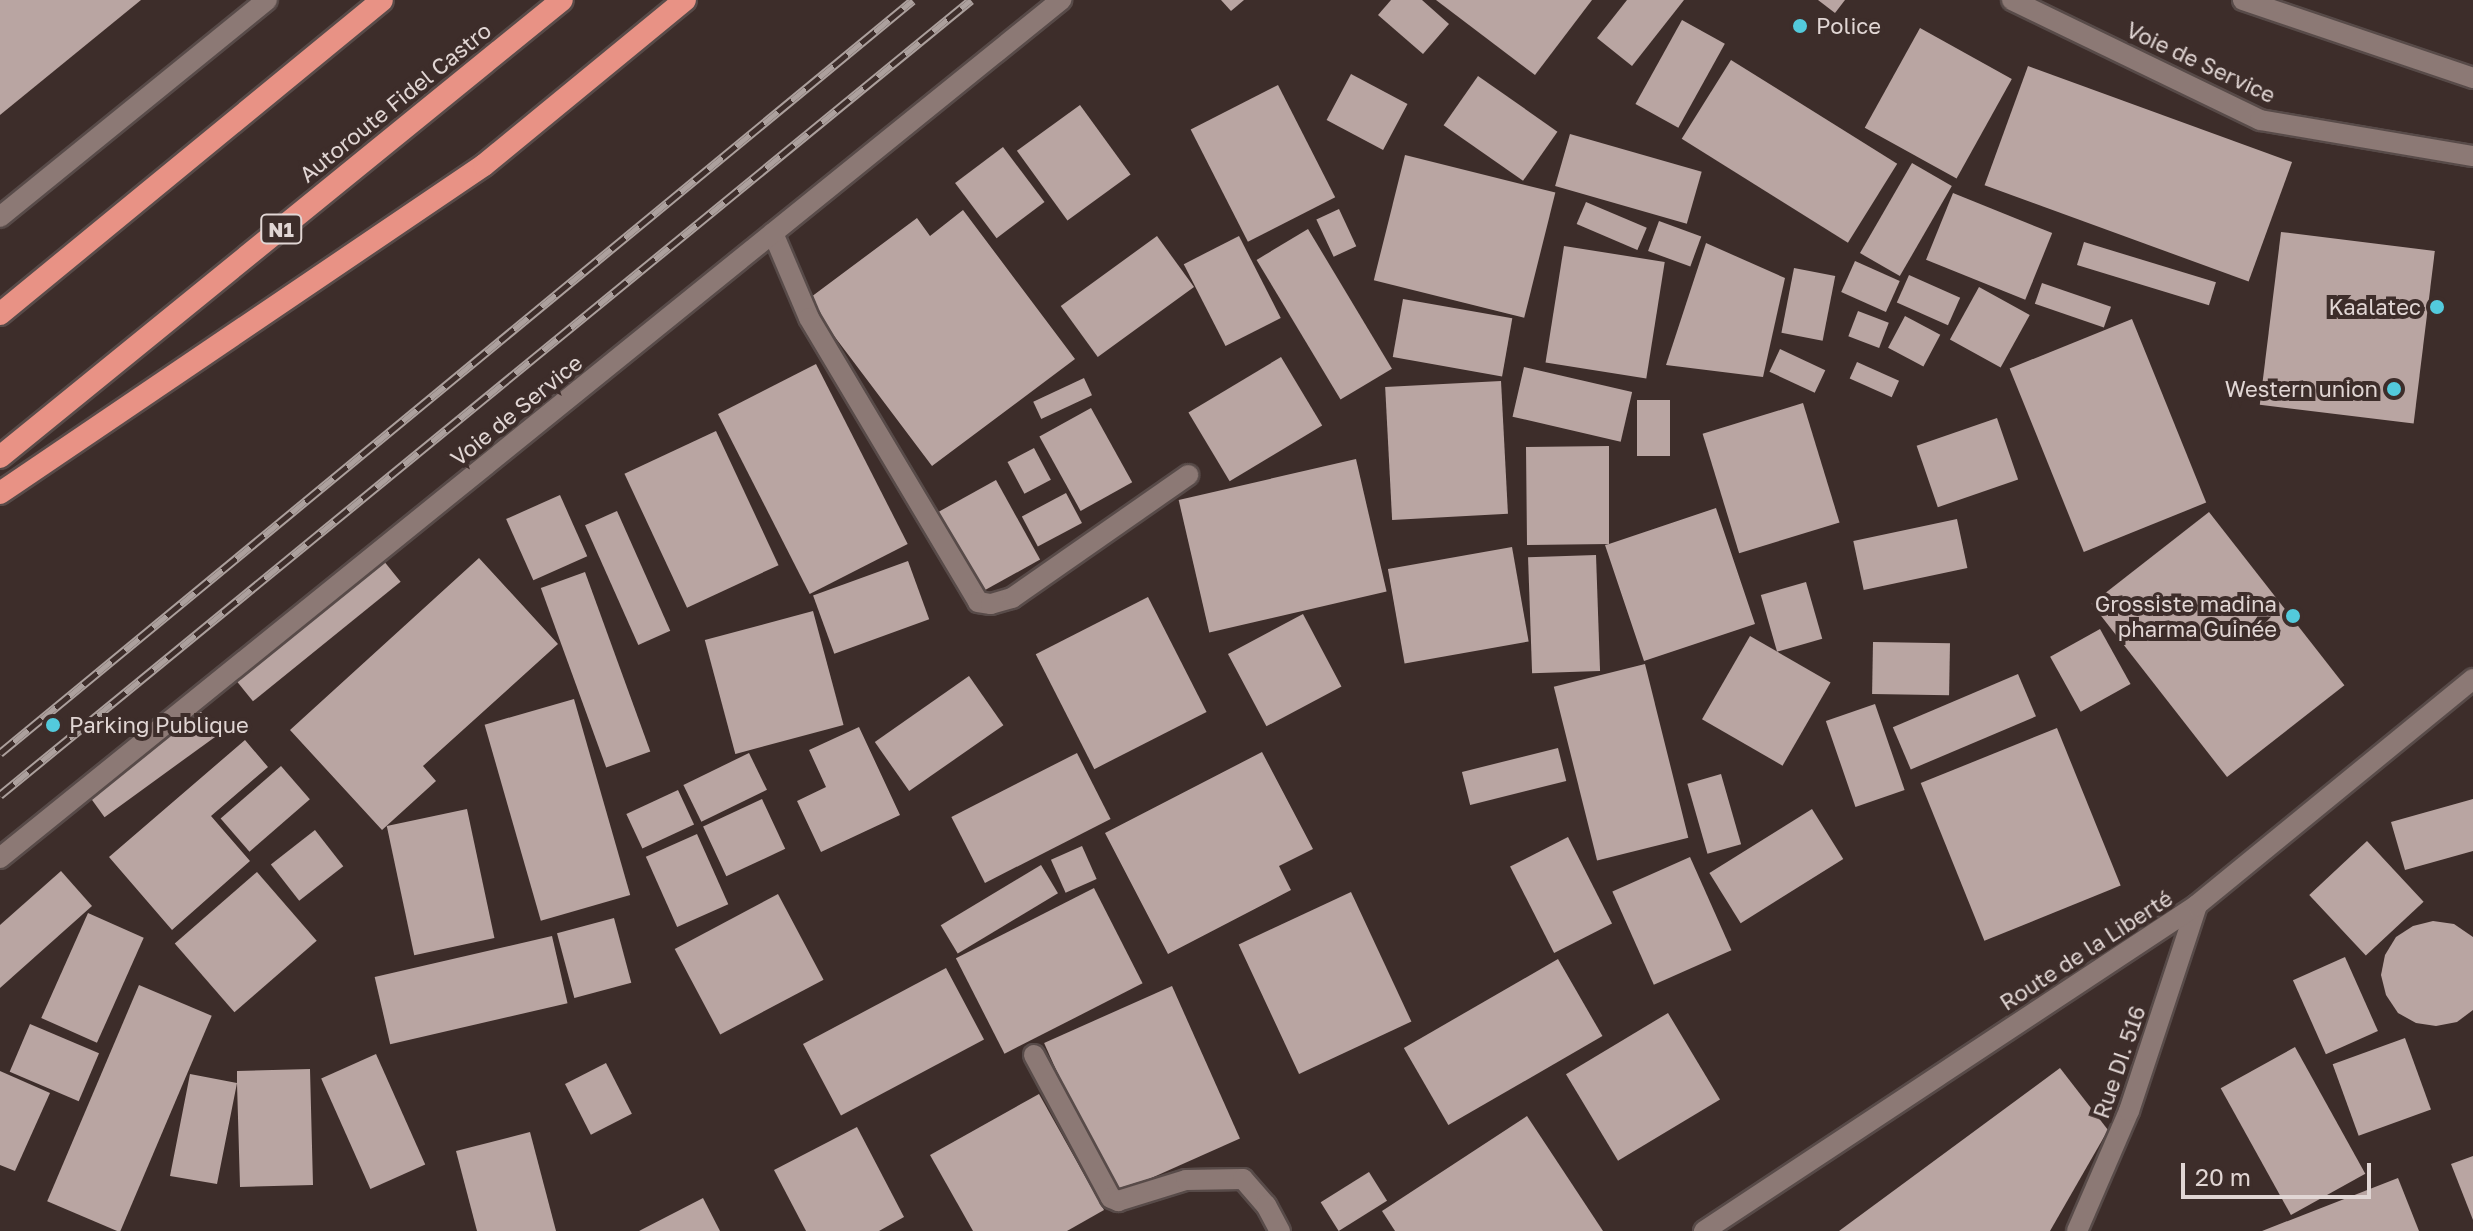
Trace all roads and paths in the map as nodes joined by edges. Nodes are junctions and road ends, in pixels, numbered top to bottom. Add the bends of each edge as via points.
1 (267, 0) edge
2 (382, 0) edge
3 (562, 0) edge
4 (685, 0) edge
5 (1061, 0) edge
6 (2012, 0) edge
7 (2243, 0) edge
8 (2473, 78) edge
9 (2473, 156) edge
10 (0, 217) edge
11 (773, 233) junction
12 (0, 314) edge
13 (0, 457) edge
14 (1188, 475) dead end
15 (0, 493) edge
16 (2473, 679) edge
17 (0, 858) edge
18 (2197, 905) junction
19 (1034, 1055) dead end
20 (1280, 1231) edge
21 (1704, 1231) edge
22 (2077, 1231) edge

1 - 10 street
2 - 12 highway
3 - 13 highway, Autoroute Fidel Castro / N1
4 - 15 highway via 484,165
5 - 11 street, Voie de Service
6 - 9 street, Voie de Service via 2260,120
7 - 8 street
11 - 14 street via 809,318 978,602 1012,598
11 - 17 street, Voie de Service
16 - 18 street, Route de la Liberté
18 - 21 street, Route de la Liberté
18 - 22 street, Rue DI. 516 via 2129,1111
19 - 20 street via 1111,1198 1118,1201 1186,1180 1243,1179

